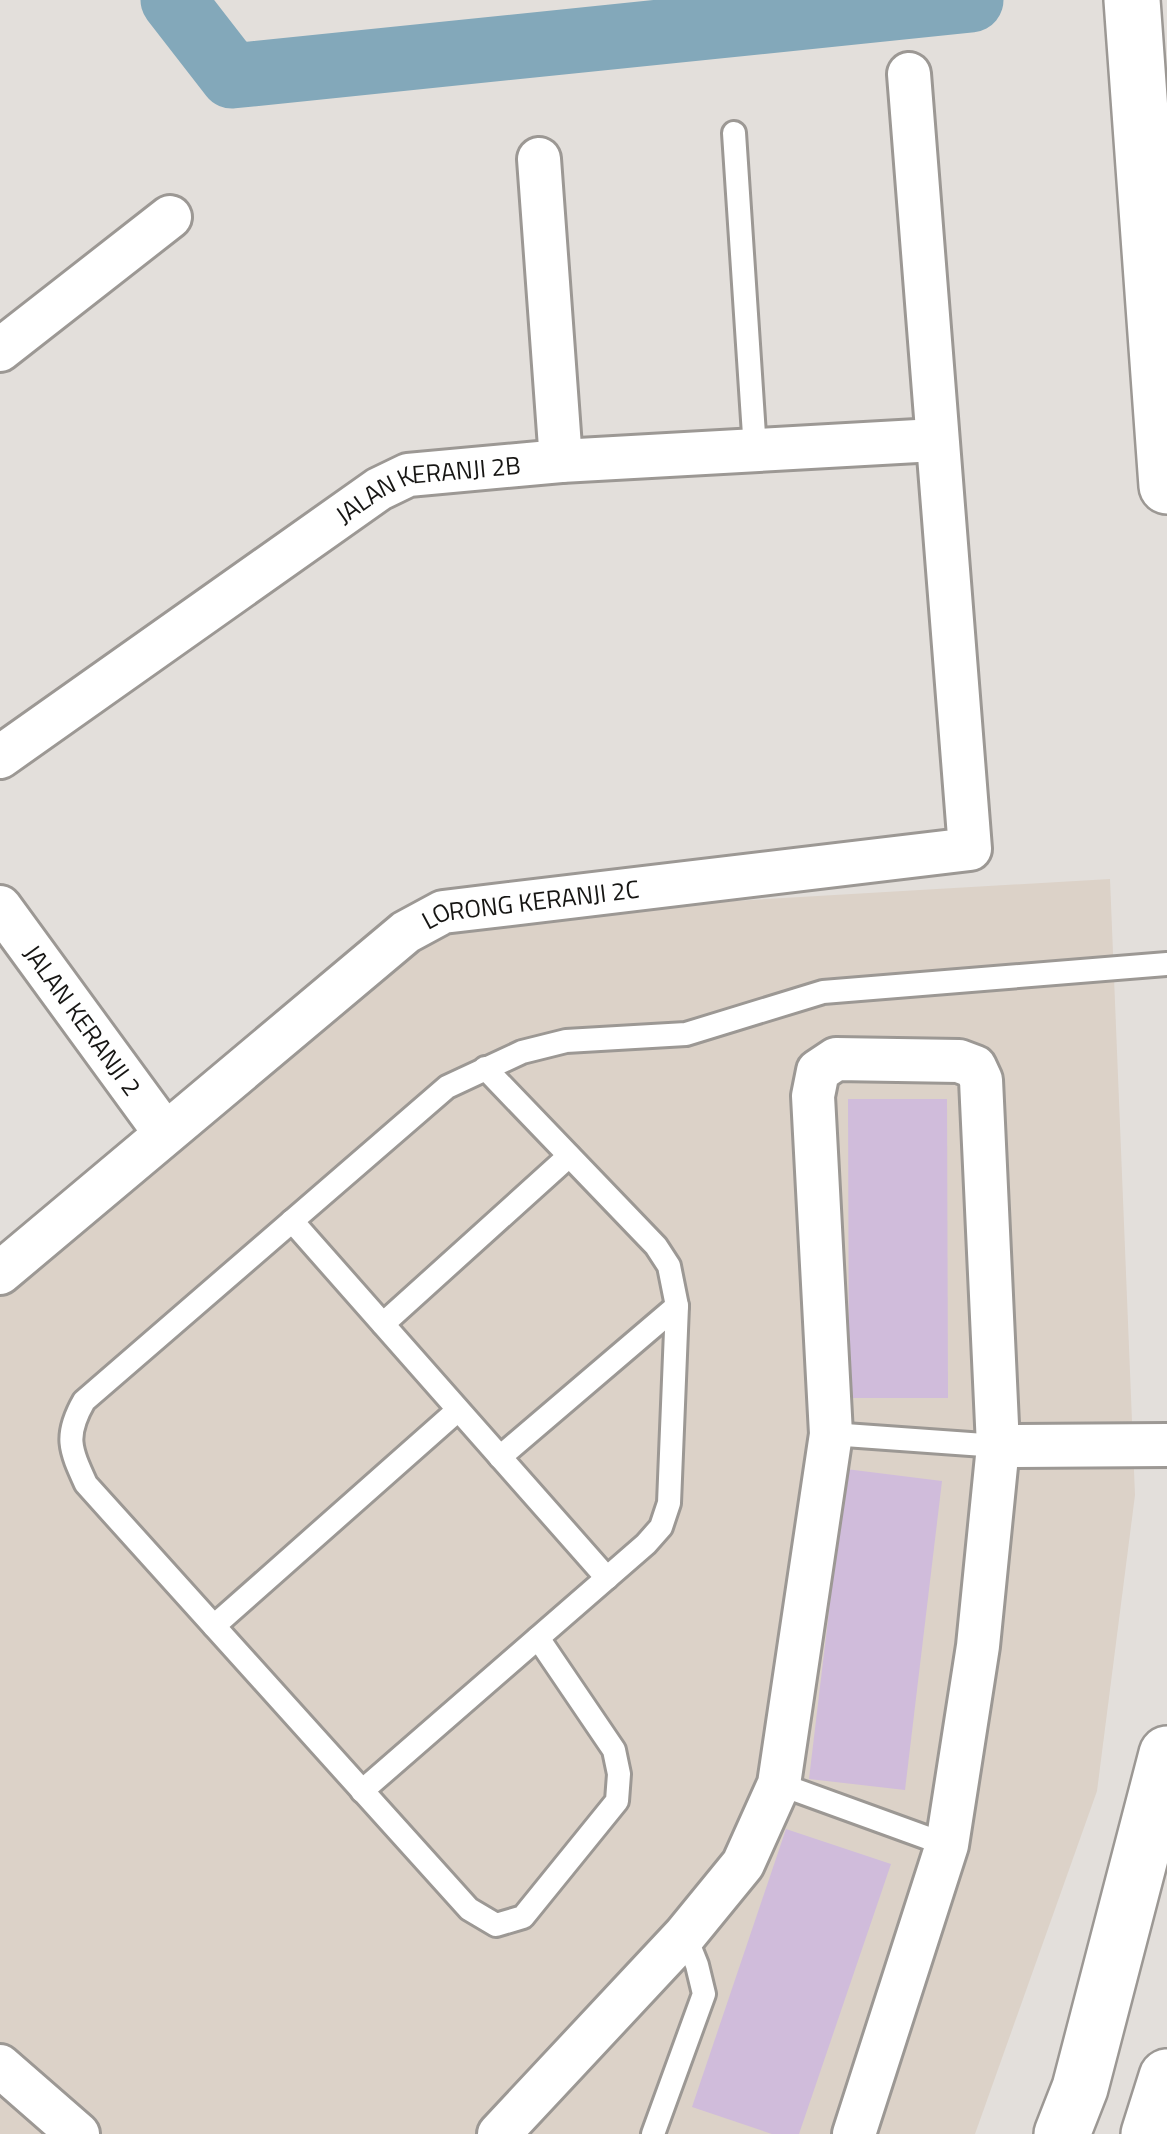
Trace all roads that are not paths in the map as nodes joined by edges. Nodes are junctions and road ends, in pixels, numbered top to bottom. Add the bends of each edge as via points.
1 (1134, 20) edge
2 (909, 74) dead end
3 (734, 133) dead end
4 (539, 159) dead end
5 (170, 218) dead end
6 (0, 350) edge
7 (935, 440) junction
8 (755, 450) junction
9 (562, 462) junction
10 (1167, 486) edge
11 (0, 757) edge
12 (0, 907) edge
13 (1167, 964) edge
14 (485, 1068) junction
15 (165, 1133) junction
16 (568, 1156) junction
17 (292, 1221) junction
18 (0, 1273) edge
19 (677, 1306) junction
20 (383, 1324) junction
21 (458, 1410) junction
22 (830, 1434) junction
23 (1167, 1445) edge
24 (998, 1446) junction
25 (500, 1457) junction
26 (607, 1578) junction
27 (214, 1626) junction
28 (538, 1638) junction
29 (1167, 1754) edge
30 (779, 1784) junction
31 (362, 1791) junction
32 (946, 1845) junction
33 (685, 1935) junction
34 (0, 2066) edge
35 (1167, 2077) edge
36 (78, 2134) edge
37 (499, 2134) edge
38 (654, 2134) edge
39 (854, 2134) edge
40 (1062, 2134) edge
41 (1149, 2134) edge

1 - 10 main road
2 - 7 street
3 - 8 lane
4 - 9 street
5 - 6 street
7 - 8 street, JALAN KERANJI 2B
7 - 15 street, LORONG KERANJI 2C via 970,849 443,912 406,932
8 - 9 street, JALAN KERANJI 2B
9 - 11 street, JALAN KERANJI 2B via 408,475 379,489
12 - 15 street, JALAN KERANJI 2
13 - 14 lane via 823,992 686,1034 566,1041
14 - 16 lane
14 - 17 lane via 446,1088
15 - 18 street, LORONG KERANJI 2C
16 - 19 lane via 656,1246
16 - 20 lane
17 - 20 lane
17 - 27 lane via 84,1401 73,1420 70,1448 86,1484
19 - 25 lane
19 - 26 lane via 668,1502 661,1527
20 - 21 lane
21 - 25 lane
21 - 27 lane
22 - 24 lane
22 - 24 street via 813,1096 818,1072 836,1059 959,1062 975,1067 980,1080
22 - 30 street
23 - 24 street
24 - 32 street via 978,1646
25 - 26 lane
26 - 28 lane
27 - 31 lane
28 - 31 lane
28 - 31 lane via 614,1750 618,1801 523,1916 496,1925 469,1909
29 - 40 main road via 1080,2088
30 - 32 lane
30 - 33 street via 743,1864
32 - 39 street
33 - 37 street
33 - 38 lane via 704,1994
34 - 36 street
35 - 41 main road

